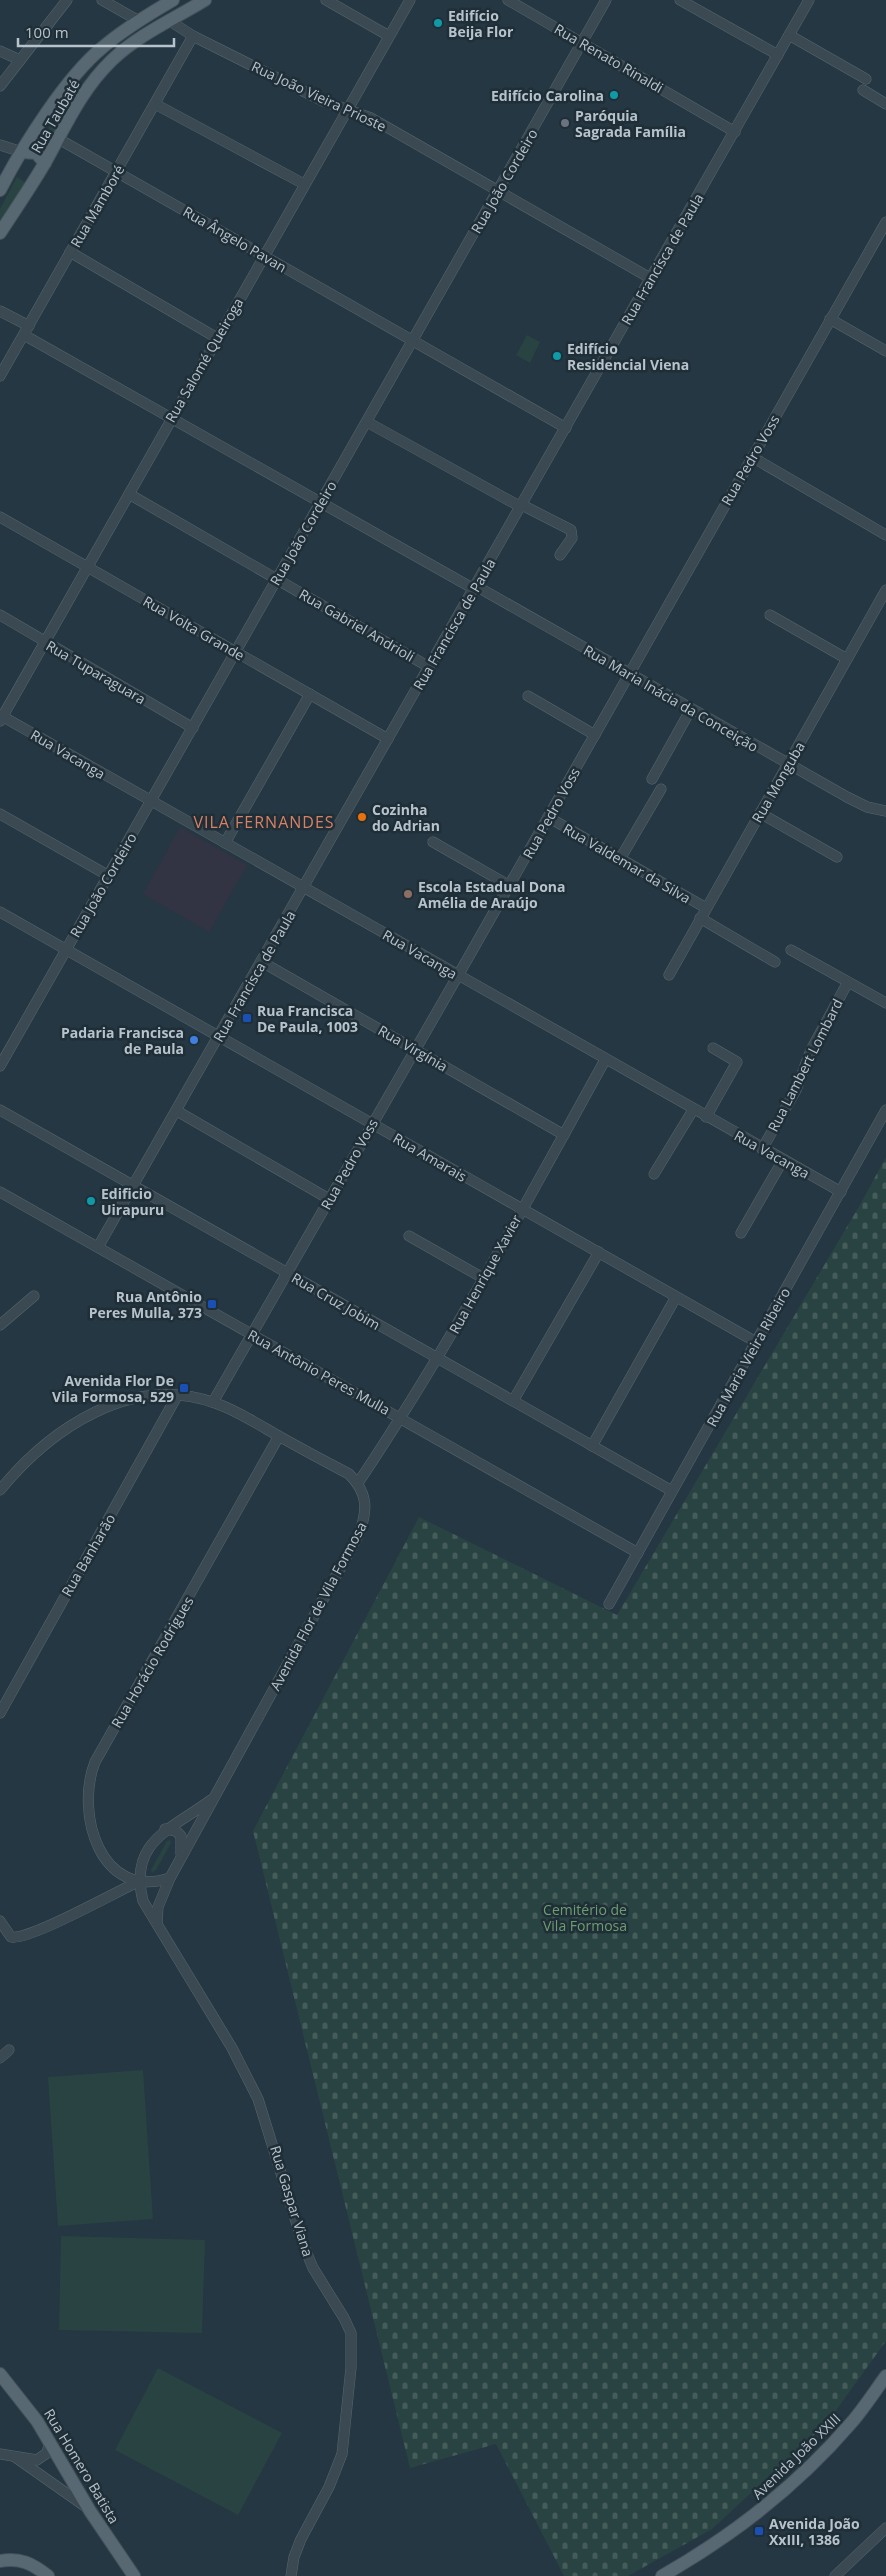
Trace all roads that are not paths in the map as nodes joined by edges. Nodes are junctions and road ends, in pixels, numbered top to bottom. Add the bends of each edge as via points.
1 (67, 0) edge
2 (102, 0) edge
3 (173, 0) edge
4 (205, 0) edge
5 (326, 0) edge
6 (410, 0) edge
7 (508, 0) edge
8 (606, 0) edge
9 (680, 0) edge
10 (809, 0) edge
11 (139, 21) junction
12 (170, 21) junction
13 (789, 35) junction
14 (193, 36) junction
15 (389, 36) junction
16 (583, 42) junction
17 (0, 51) edge
18 (778, 55) junction
19 (20, 60) junction
20 (866, 79) dead end
21 (0, 86) edge
22 (864, 90) dead end
23 (155, 104) junction
24 (886, 104) edge
25 (347, 110) junction
26 (735, 132) junction
27 (57, 138) junction
28 (0, 147) edge
29 (19, 157) junction
30 (44, 164) junction
31 (116, 172) junction
32 (304, 184) junction
33 (0, 190) edge
34 (498, 192) junction
35 (886, 222) edge
36 (0, 233) edge
37 (70, 252) junction
38 (264, 255) junction
39 (650, 278) junction
40 (0, 311) edge
41 (830, 319) junction
42 (26, 331) junction
43 (217, 338) junction
44 (413, 340) junction
45 (886, 351) edge
46 (0, 376) edge
47 (172, 419) junction
48 (367, 422) junction
49 (566, 428) junction
50 (752, 457) junction
51 (129, 494) junction
52 (321, 502) junction
53 (521, 506) junction
54 (0, 517) edge
55 (886, 535) edge
56 (560, 555) dead end
57 (88, 567) junction
58 (277, 579) junction
59 (475, 587) junction
60 (886, 590) edge
61 (0, 615) edge
62 (770, 615) dead end
63 (46, 642) junction
64 (236, 652) junction
65 (847, 659) junction
66 (429, 666) junction
67 (629, 674) junction
68 (310, 694) junction
69 (528, 696) dead end
70 (691, 709) junction
71 (1, 718) edge
72 (193, 728) junction
73 (594, 735) junction
74 (388, 739) junction
75 (788, 764) junction
76 (652, 779) dead end
77 (661, 789) dead end
78 (151, 801) junction
79 (886, 811) edge
80 (760, 813) junction
81 (0, 814) edge
82 (548, 817) junction
83 (433, 842) dead end
84 (225, 843) junction
85 (837, 856) dead end
86 (620, 859) junction
87 (109, 876) junction
88 (510, 886) junction
89 (304, 887) junction
90 (706, 908) junction
91 (0, 912) edge
92 (700, 918) junction
93 (66, 950) junction
94 (791, 950) dead end
95 (262, 962) junction
96 (775, 962) dead end
97 (458, 975) junction
98 (669, 975) dead end
99 (848, 982) junction
100 (886, 1003) edge
101 (220, 1037) junction
102 (713, 1048) dead end
103 (414, 1049) junction
104 (606, 1060) junction
105 (0, 1066) edge
106 (0, 1110) edge
107 (693, 1110) junction
108 (886, 1110) edge
109 (177, 1111) junction
110 (706, 1117) junction
111 (371, 1124) junction
112 (564, 1135) junction
113 (762, 1149) junction
114 (783, 1160) junction
115 (654, 1174) dead end
116 (134, 1186) junction
117 (0, 1192) edge
118 (840, 1192) junction
119 (329, 1199) junction
120 (521, 1210) junction
121 (741, 1233) dead end
122 (409, 1236) dead end
123 (98, 1247) junction
124 (599, 1252) junction
125 (287, 1273) junction
126 (483, 1278) junction
127 (34, 1296) dead end
128 (676, 1297) junction
129 (0, 1325) edge
130 (252, 1335) junction
131 (756, 1342) junction
132 (438, 1358) junction
133 (177, 1396) junction
134 (513, 1400) junction
135 (213, 1402) junction
136 (402, 1418) junction
137 (279, 1436) junction
138 (592, 1446) junction
139 (358, 1483) junction
140 (0, 1489) edge
141 (672, 1491) junction
142 (638, 1553) junction
143 (609, 1604) dead end
144 (0, 1713) edge
145 (214, 1798) junction
146 (165, 1830) junction
147 (180, 1859) junction
148 (170, 1878) junction
149 (140, 1881) junction
150 (0, 1921) edge
151 (157, 1923) junction
152 (9, 2050) dead end
153 (0, 2058) edge
154 (0, 2374) edge
155 (886, 2376) edge
156 (50, 2442) junction
157 (0, 2454) edge
158 (15, 2457) junction
159 (90, 2511) junction
160 (886, 2528) edge
161 (0, 2561) edge
162 (48, 2576) edge
163 (134, 2576) edge
164 (291, 2576) edge
165 (662, 2576) edge
166 (835, 2576) edge

1 - 19 street
2 - 11 street
3 - 11 main road, Rua Taubaté
4 - 12 main road, Rua Taubaté
5 - 15 street
6 - 15 street, Rua Salomé Queiroga
7 - 16 street, Rua Renato Rinaldi
8 - 16 street, Rua João Cordeiro
9 - 18 street
10 - 13 street, Rua Francisca de Paula
11 - 29 main road, Rua Taubaté via 86,62 58,96
12 - 14 street, Rua João Vieira Prioste
12 - 27 main road, Rua Taubaté via 120,53 97,75 79,98
13 - 18 street, Rua Francisca de Paula
13 - 20 street
14 - 23 street, Rua Mamboré
14 - 25 street, Rua João Vieira Prioste
15 - 25 street, Rua Salomé Queiroga
16 - 26 street, Rua Renato Rinaldi
16 - 34 street, Rua João Cordeiro
17 - 19 street
18 - 26 street, Rua Francisca de Paula
19 - 21 street
22 - 24 street
23 - 31 street, Rua Mamboré
23 - 32 street
25 - 32 street, Rua Salomé Queiroga
25 - 34 street, Rua João Vieira Prioste via 371,118
26 - 39 street, Rua Francisca de Paula
27 - 30 main road, Rua Taubaté
27 - 31 street, Rua Ângelo Pavan
28 - 29 street
29 - 30 main road via 36,153
29 - 33 main road, Rua Taubaté
30 - 36 main road, Rua Taubaté
31 - 37 street, Rua Mamboré
31 - 38 street, Rua Ângelo Pavan
32 - 38 street, Rua Salomé Queiroga
34 - 39 street, Rua João Vieira Prioste
34 - 44 street, Rua João Cordeiro
35 - 41 street, Rua Pedro Voss
37 - 42 street, Rua Mamboré
37 - 43 street
38 - 43 street, Rua Salomé Queiroga
38 - 44 street, Rua Ângelo Pavan
39 - 49 street, Rua Francisca de Paula
40 - 42 street, Rua Maria Inácia da Conceição
41 - 45 street
41 - 50 street, Rua Pedro Voss
42 - 46 street, Rua Mamboré
42 - 47 street, Rua Maria Inácia da Conceição
43 - 47 street, Rua Salomé Queiroga
44 - 48 street, Rua João Cordeiro
44 - 49 street, Rua Ângelo Pavan
47 - 51 street, Rua Salomé Queiroga
47 - 52 street, Rua Maria Inácia da Conceição
48 - 52 street, Rua João Cordeiro
48 - 53 street
49 - 53 street, Rua Francisca de Paula
50 - 55 street
50 - 67 street, Rua Pedro Voss
51 - 57 street, Rua Salomé Queiroga
51 - 58 street, Rua Gabriel Andrioli
52 - 58 street, Rua João Cordeiro
52 - 59 street, Rua Maria Inácia da Conceição
53 - 56 street via 571,530 572,538
53 - 59 street, Rua Francisca de Paula
54 - 57 street, Rua Volta Grande
57 - 63 street, Rua Salomé Queiroga
57 - 64 street, Rua Volta Grande
58 - 64 street, Rua João Cordeiro
58 - 66 street, Rua Gabriel Andrioli
59 - 66 street, Rua Francisca de Paula
59 - 67 street, Rua Maria Inácia da Conceição
60 - 65 street, Rua Monguba
61 - 63 street, Rua Tuparaguara
62 - 65 street
63 - 71 street, Rua Salomé Queiroga
63 - 72 street, Rua Tuparaguara
64 - 68 street, Rua Volta Grande
64 - 72 street, Rua João Cordeiro
65 - 75 street, Rua Monguba
66 - 74 street, Rua Francisca de Paula
67 - 70 street, Rua Maria Inácia da Conceição
67 - 73 street, Rua Pedro Voss
68 - 74 street, Rua Volta Grande
68 - 84 street
69 - 73 street
70 - 75 street, Rua Maria Inácia da Conceição
70 - 76 street
71 - 78 street, Rua Vacanga
72 - 78 street, Rua João Cordeiro
73 - 82 street, Rua Pedro Voss
74 - 89 street, Rua Francisca de Paula
75 - 79 street, Rua Maria Inácia da Conceição via 867,807
75 - 80 street, Rua Monguba
77 - 86 street
78 - 84 street, Rua Vacanga
78 - 87 street, Rua João Cordeiro
80 - 85 street
80 - 90 street, Rua Monguba
81 - 87 street
82 - 86 street, Rua Valdemar da Silva
82 - 88 street, Rua Pedro Voss
83 - 88 street
84 - 89 street, Rua Vacanga
86 - 90 street, Rua Valdemar da Silva
87 - 93 street, Rua João Cordeiro
88 - 97 street, Rua Pedro Voss
89 - 95 street, Rua Francisca de Paula
89 - 97 street, Rua Vacanga
90 - 92 street, Rua Monguba
91 - 93 street, Rua Amarais
92 - 96 street
92 - 98 street, Rua Monguba
93 - 101 street, Rua Amarais
93 - 105 street, Rua João Cordeiro
94 - 99 street
95 - 101 street, Rua Francisca de Paula
95 - 103 street, Rua Virgínia
97 - 103 street, Rua Pedro Voss
97 - 104 street, Rua Vacanga
99 - 100 street
99 - 113 street, Rua Lambert Lombard via 811,1050 796,1090
101 - 109 street, Rua Francisca de Paula
101 - 111 street, Rua Amarais
102 - 110 street via 737,1062
103 - 111 street, Rua Pedro Voss
103 - 112 street, Rua Virgínia
104 - 107 street, Rua Vacanga
104 - 112 street, Rua Henrique Xavier
106 - 116 street, Rua Cruz Jobim
107 - 110 street, Rua Vacanga
107 - 115 street
108 - 118 street, Rua Maria Vieira Ribeiro
109 - 116 street, Rua Francisca de Paula
109 - 119 street
110 - 113 street, Rua Vacanga
111 - 119 street, Rua Pedro Voss
111 - 120 street, Rua Amarais
112 - 120 street, Rua Henrique Xavier
113 - 114 street, Rua Vacanga
114 - 118 street, Rua Vacanga
114 - 121 street
116 - 123 street, Rua Francisca de Paula
116 - 125 street, Rua Cruz Jobim
117 - 123 street, Rua Antônio Peres Mulla
118 - 131 street, Rua Maria Vieira Ribeiro
119 - 125 street, Rua Pedro Voss
120 - 124 street, Rua Amarais
120 - 126 street, Rua Henrique Xavier
122 - 126 street
123 - 130 street, Rua Antônio Peres Mulla
124 - 128 street, Rua Amarais
124 - 134 street
125 - 130 street, Rua Pedro Voss
125 - 132 street, Rua Cruz Jobim
126 - 132 street, Rua Henrique Xavier
127 - 129 street
128 - 131 street, Rua Amarais
128 - 138 street
130 - 135 street, Rua Pedro Voss
130 - 136 street, Rua Antônio Peres Mulla
131 - 141 street, Rua Maria Vieira Ribeiro
132 - 134 street, Rua Cruz Jobim
132 - 136 street, Rua Henrique Xavier
133 - 135 street
133 - 140 street via 113,1403 86,1416 40,1449
133 - 144 street, Rua Banharão
134 - 138 street, Rua Cruz Jobim
135 - 137 street
136 - 139 street, Rua Henrique Xavier
136 - 142 street, Rua Antônio Peres Mulla
137 - 139 street via 349,1474
137 - 149 street, Rua Horácio Rodrigues via 88,1779 89,1815 98,1849 106,1862
138 - 141 street, Rua Cruz Jobim
139 - 145 street, Avenida Flor de Vila Formosa via 366,1508 359,1534
141 - 142 street, Rua Maria Vieira Ribeiro
142 - 143 street, Rua Maria Vieira Ribeiro
145 - 146 street, Avenida Flor de Vila Formosa
145 - 147 street, Avenida Flor de Vila Formosa
146 - 147 street via 176,1831 181,1836
146 - 149 street, Avenida Flor de Vila Formosa via 144,1857
147 - 148 street, Avenida Flor de Vila Formosa
148 - 149 street
148 - 151 street via 158,1907
149 - 150 street via 36,1932 16,1938 11,1937
149 - 151 street, Rua Gaspar Viana via 143,1901
151 - 164 street, Rua Gaspar Viana via 232,2048 258,2099 313,2268 351,2333 351,2368 342,2454 329,2487 301,2539
152 - 153 street
154 - 156 main road, Rua Homero Batista via 22,2399
155 - 165 main road, Avenida João XXIII via 853,2422 780,2496 739,2527
156 - 158 street via 42,2458
156 - 159 main road, Rua Homero Batista
157 - 158 street
158 - 159 street
159 - 163 main road, Rua Homero Batista
160 - 166 street
161 - 162 main road via 20,2560

